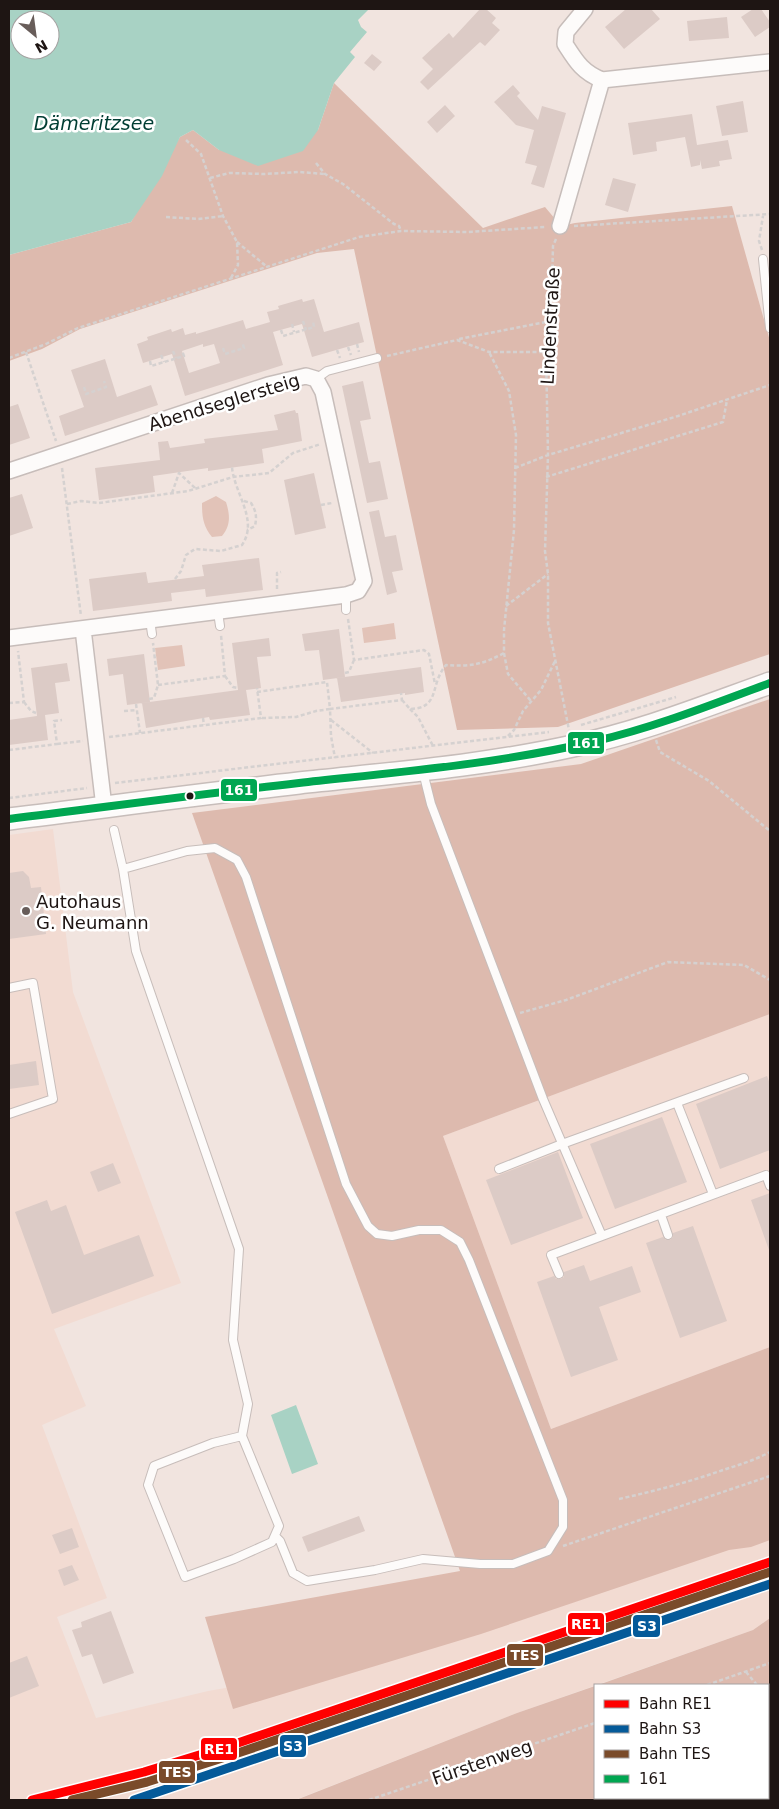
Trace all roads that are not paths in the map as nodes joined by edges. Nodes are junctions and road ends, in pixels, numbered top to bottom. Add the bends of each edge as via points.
1 (585, 9) edge
2 (770, 62) edge
3 (602, 80) junction
4 (560, 226) road end
5 (763, 259) road end
6 (770, 328) edge
7 (377, 358) road end
8 (316, 379) junction
9 (9, 471) edge
10 (82, 625) junction
11 (12, 638) edge
12 (770, 683) edge
13 (423, 770) junction
14 (104, 807) junction
15 (9, 819) edge
16 (114, 830) dead end
17 (123, 869) junction
18 (9, 988) edge
19 (744, 1078) dead end
20 (677, 1102) junction
21 (9, 1114) edge
22 (562, 1144) junction
23 (499, 1169) dead end
24 (770, 1186) edge
25 (713, 1194) junction
26 (660, 1215) junction
27 (668, 1235) dead end
28 (602, 1236) junction
29 (559, 1274) dead end
30 (242, 1436) junction
31 (275, 1536) junction

1 - 3 street via 566,32 565,44 578,65
2 - 3 street
3 - 4 street
5 - 6 lane
7 - 8 lane via 327,371
8 - 9 street, Abendseglersteig via 306,376 268,385
8 - 10 street, Abendseglersteig via 328,412 362,566 364,581 350,599 151,627
10 - 11 street
10 - 14 street
12 - 13 main road via 613,737 568,735 513,757
13 - 14 main road
13 - 22 lane via 431,804
14 - 15 main road
16 - 17 lane
17 - 30 lane via 136,951 239,1249 234,1340 248,1404
17 - 31 lane via 187,851 215,848 237,860 246,877 346,1184 368,1226 378,1234 392,1236 419,1230 441,1230 460,1242 563,1500 563,1527 548,1551 513,1564 423,1559 306,1581 293,1573 280,1540
18 - 21 lane via 33,983 53,1098
19 - 20 lane
20 - 22 lane
20 - 25 lane
22 - 23 lane
22 - 28 lane
24 - 25 lane via 766,1175
25 - 26 lane
26 - 27 lane
26 - 28 lane
28 - 29 lane via 551,1256
30 - 31 lane via 279,1526
30 - 31 lane via 213,1443 154,1466 148,1485 185,1577 272,1542

